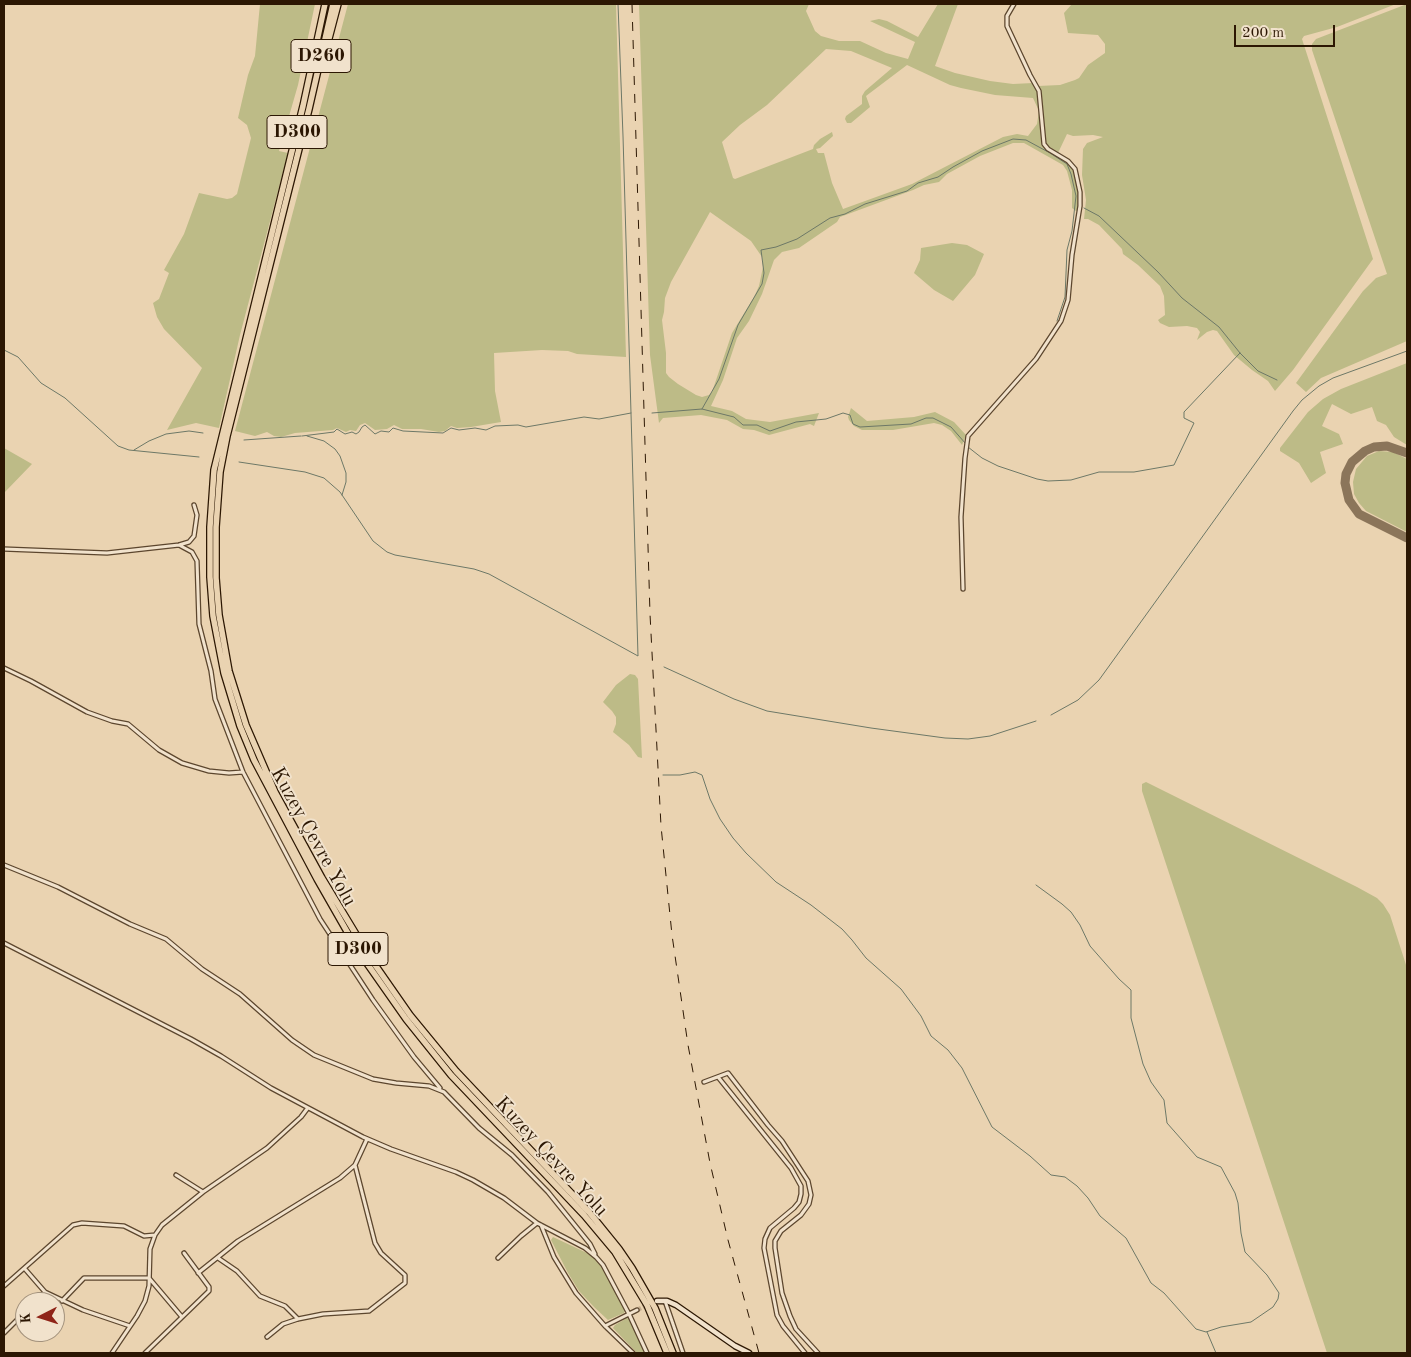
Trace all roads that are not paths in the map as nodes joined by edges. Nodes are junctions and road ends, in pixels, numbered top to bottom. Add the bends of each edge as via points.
1 (325, 4) edge
2 (333, 4) edge
3 (338, 4) edge
4 (1014, 4) edge
5 (309, 109) junction
6 (270, 250) junction
7 (217, 471) junction
8 (194, 505) dead end
9 (179, 545) junction
10 (4, 549) edge
11 (963, 589) dead end
12 (4, 668) edge
13 (243, 772) junction
14 (4, 865) edge
15 (4, 943) edge
16 (718, 1077) junction
17 (704, 1082) dead end
18 (441, 1090) junction
19 (307, 1109) junction
20 (367, 1139) junction
21 (355, 1165) junction
22 (176, 1175) dead end
23 (203, 1192) junction
24 (539, 1224) junction
25 (155, 1235) junction
26 (184, 1253) dead end
27 (596, 1257) junction
28 (218, 1258) junction
29 (498, 1258) dead end
30 (25, 1268) junction
31 (198, 1273) junction
32 (149, 1278) junction
33 (4, 1286) edge
34 (45, 1292) edge
35 (65, 1298) edge
36 (657, 1301) dead end
37 (665, 1301) junction
38 (65, 1302) edge
39 (637, 1310) tunnel mouth
40 (629, 1314) junction
41 (182, 1317) junction
42 (298, 1319) junction
43 (15, 1322) edge
44 (130, 1326) junction
45 (605, 1326) junction
46 (4, 1333) edge
47 (267, 1337) dead end
48 (112, 1353) edge
49 (145, 1353) edge
50 (633, 1353) edge
51 (647, 1353) edge
52 (667, 1353) edge
53 (673, 1353) edge
54 (683, 1353) edge
55 (749, 1353) edge
56 (805, 1353) edge
57 (818, 1353) edge

1 - 6 highway, D300
2 - 5 highway, D260
3 - 5 highway, D300
4 - 11 street via 1008,13 1007,26 1040,91 1044,144 1074,169 1080,206 1068,300 1061,321 1036,359 968,436 961,526
5 - 6 highway, D300
6 - 7 highway, D300
7 - 52 highway, Kuzey Çevre Yolu / D300 via 210,527 210,577 219,651 240,726 271,795 348,935 388,995 451,1075 615,1252 647,1305
7 - 53 highway, Kuzey Çevre Yolu / D300 via 215,559 222,634 229,671 246,725 275,792 353,932 394,993 456,1072 620,1248 655,1308
8 - 9 street via 197,515 194,536 191,541
9 - 10 street via 107,553
9 - 13 street via 192,552 197,561 199,624 215,699
12 - 13 street via 87,712 128,724 159,750 182,763 209,771
13 - 18 street via 320,920 373,1000
14 - 18 street via 166,939 208,974 240,994 314,1056 373,1078
15 - 19 street via 191,1039
16 - 17 street
16 - 56 street via 791,1168 801,1186 799,1202 770,1228 764,1248 777,1315
16 - 57 street via 728,1073 782,1141 809,1184 811,1197 807,1206 779,1233 775,1248 782,1293 790,1316 796,1329
18 - 27 street via 548,1192 590,1244
19 - 20 street
19 - 23 street via 267,1148
20 - 21 street
20 - 24 street via 465,1176 504,1198
21 - 28 street via 317,1193 238,1241
21 - 42 street via 375,1243 405,1275 405,1283 369,1311
22 - 23 street
23 - 25 street via 165,1222
24 - 27 street
24 - 29 street
24 - 45 street via 564,1275
25 - 30 street via 144,1236 124,1226 76,1224
25 - 32 street via 149,1258
26 - 31 street
27 - 40 street
28 - 31 street
28 - 42 street via 237,1271 260,1296 285,1306
30 - 33 street
30 - 34 street
31 - 41 street via 209,1291
32 - 35 street via 84,1278
32 - 41 street
32 - 44 street via 145,1301
36 - 37 street
37 - 54 street
37 - 55 street
38 - 44 street
39 - 40 street
40 - 45 street
40 - 51 street
41 - 49 street
42 - 47 street via 283,1324
43 - 46 street
44 - 48 street
45 - 50 street

